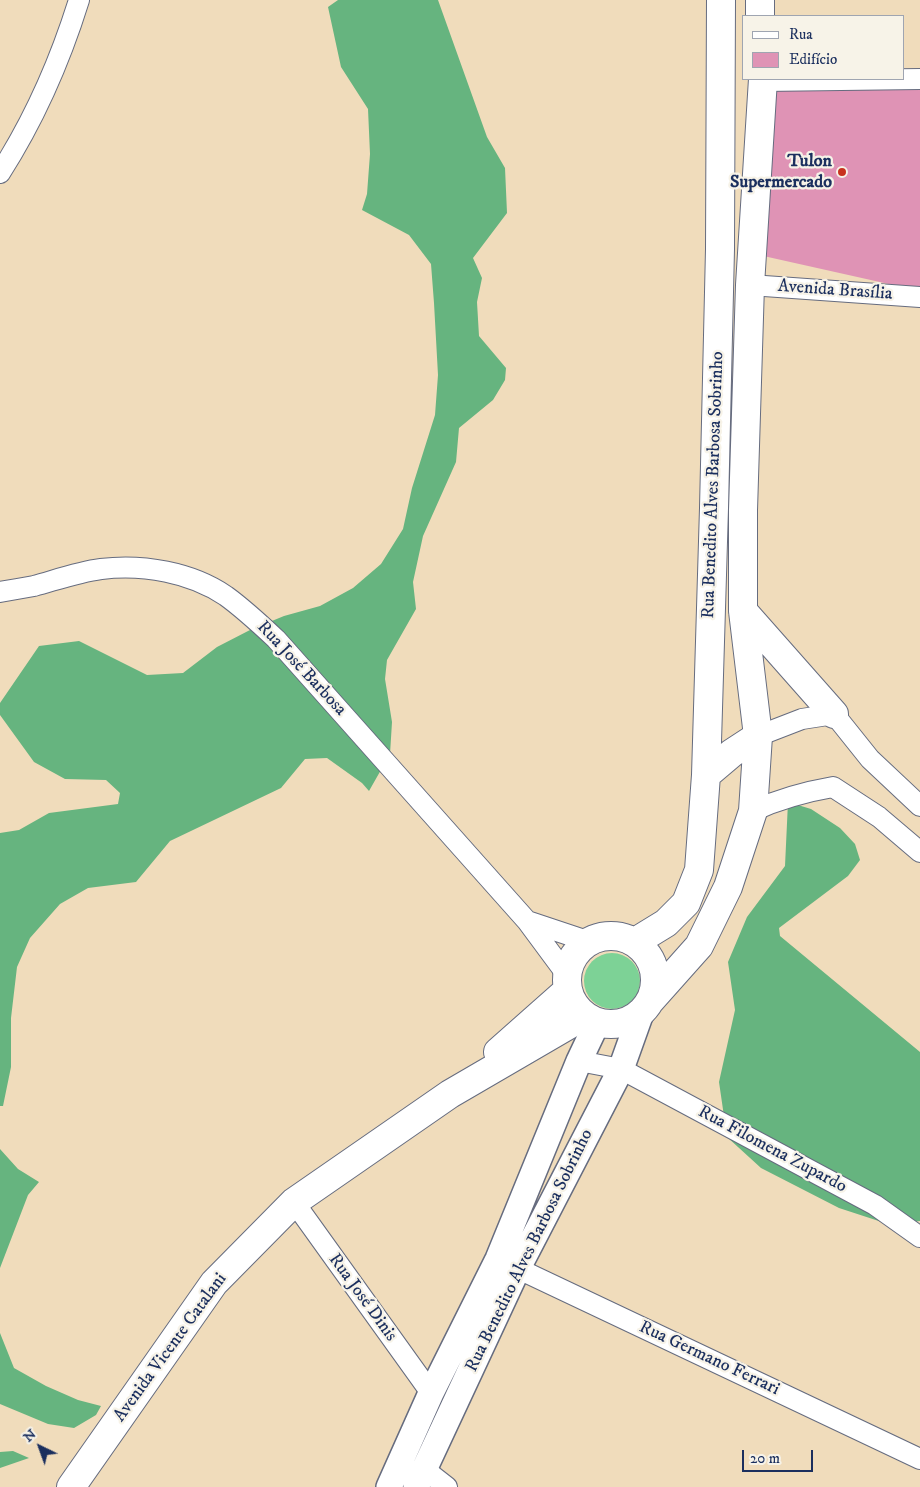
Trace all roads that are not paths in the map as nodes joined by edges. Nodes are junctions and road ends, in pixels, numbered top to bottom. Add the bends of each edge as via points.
1 (79, 0) edge
2 (721, 0) edge
3 (760, 0) edge
4 (760, 15) edge
5 (905, 79) edge
6 (920, 79) edge
7 (763, 80) edge
8 (0, 173) edge
9 (750, 285) junction
10 (920, 297) edge
11 (0, 592) edge
12 (743, 611) junction
13 (834, 714) junction
14 (758, 736) junction
15 (706, 775) junction
16 (920, 806) edge
17 (753, 811) junction
18 (920, 852) edge
19 (527, 921) junction
20 (590, 942) junction
21 (635, 942) junction
22 (567, 982) junction
23 (646, 1007) junction
24 (590, 1019) junction
25 (580, 1061) junction
26 (621, 1069) junction
27 (450, 1094) junction
28 (294, 1202) junction
29 (920, 1237) edge
30 (508, 1263) junction
31 (431, 1394) junction
32 (920, 1458) edge
33 (420, 1478) edge
34 (71, 1487) edge
35 (389, 1487) edge
36 (446, 1487) edge

1 - 8 street via 51,77
2 - 15 main road, Rua Benedito Alves Barbosa Sobrinho via 720,249
3 - 4 main road
5 - 6 street
7 - 9 main road, Rua Benedito Alves Barbosa Sobrinho
9 - 10 street, Avenida Brasília
9 - 12 main road, Rua Benedito Alves Barbosa Sobrinho
11 - 19 street, Rua José Barbosa via 100,569 127,568 153,569 178,575 225,595 276,639
12 - 13 main road
12 - 14 main road, Rua Benedito Alves Barbosa Sobrinho
13 - 14 street via 802,719
13 - 16 street via 870,759
14 - 15 main road
14 - 17 main road, Rua Benedito Alves Barbosa Sobrinho
15 - 21 main road, Rua Benedito Alves Barbosa Sobrinho via 699,870 686,903 666,923
17 - 18 street via 780,799 834,788 879,817
17 - 23 main road, Rua Benedito Alves Barbosa Sobrinho via 728,887 699,946
19 - 20 street, Rua José Barbosa
19 - 22 street, Rua José Barbosa
20 - 21 main road via 616,936
20 - 22 main road via 571,961
21 - 23 main road via 651,960 655,973 655,987
22 - 24 main road via 574,1004
22 - 27 main road, Avenida Vicente Catalani
23 - 24 main road via 628,1022 613,1025
23 - 26 street, Rua Benedito Alves Barbosa Sobrinho
24 - 25 street, Rua Benedito Alves Barbosa Sobrinho
24 - 27 main road, Avenida Vicente Catalani
25 - 26 street, Rua Filomena Zupardo
25 - 30 street, Rua Benedito Alves Barbosa Sobrinho
26 - 29 street, Rua Filomena Zupardo via 875,1204
26 - 30 street, Rua Benedito Alves Barbosa Sobrinho
27 - 28 main road, Avenida Vicente Catalani
28 - 31 street, Rua José Dinis
28 - 34 main road, Avenida Vicente Catalani via 214,1283
30 - 31 street, Rua Benedito Alves Barbosa Sobrinho
30 - 32 street, Rua Germano Ferrari
30 - 33 street, Rua Benedito Alves Barbosa Sobrinho
31 - 35 street, Rua Benedito Alves Barbosa Sobrinho
33 - 36 street

